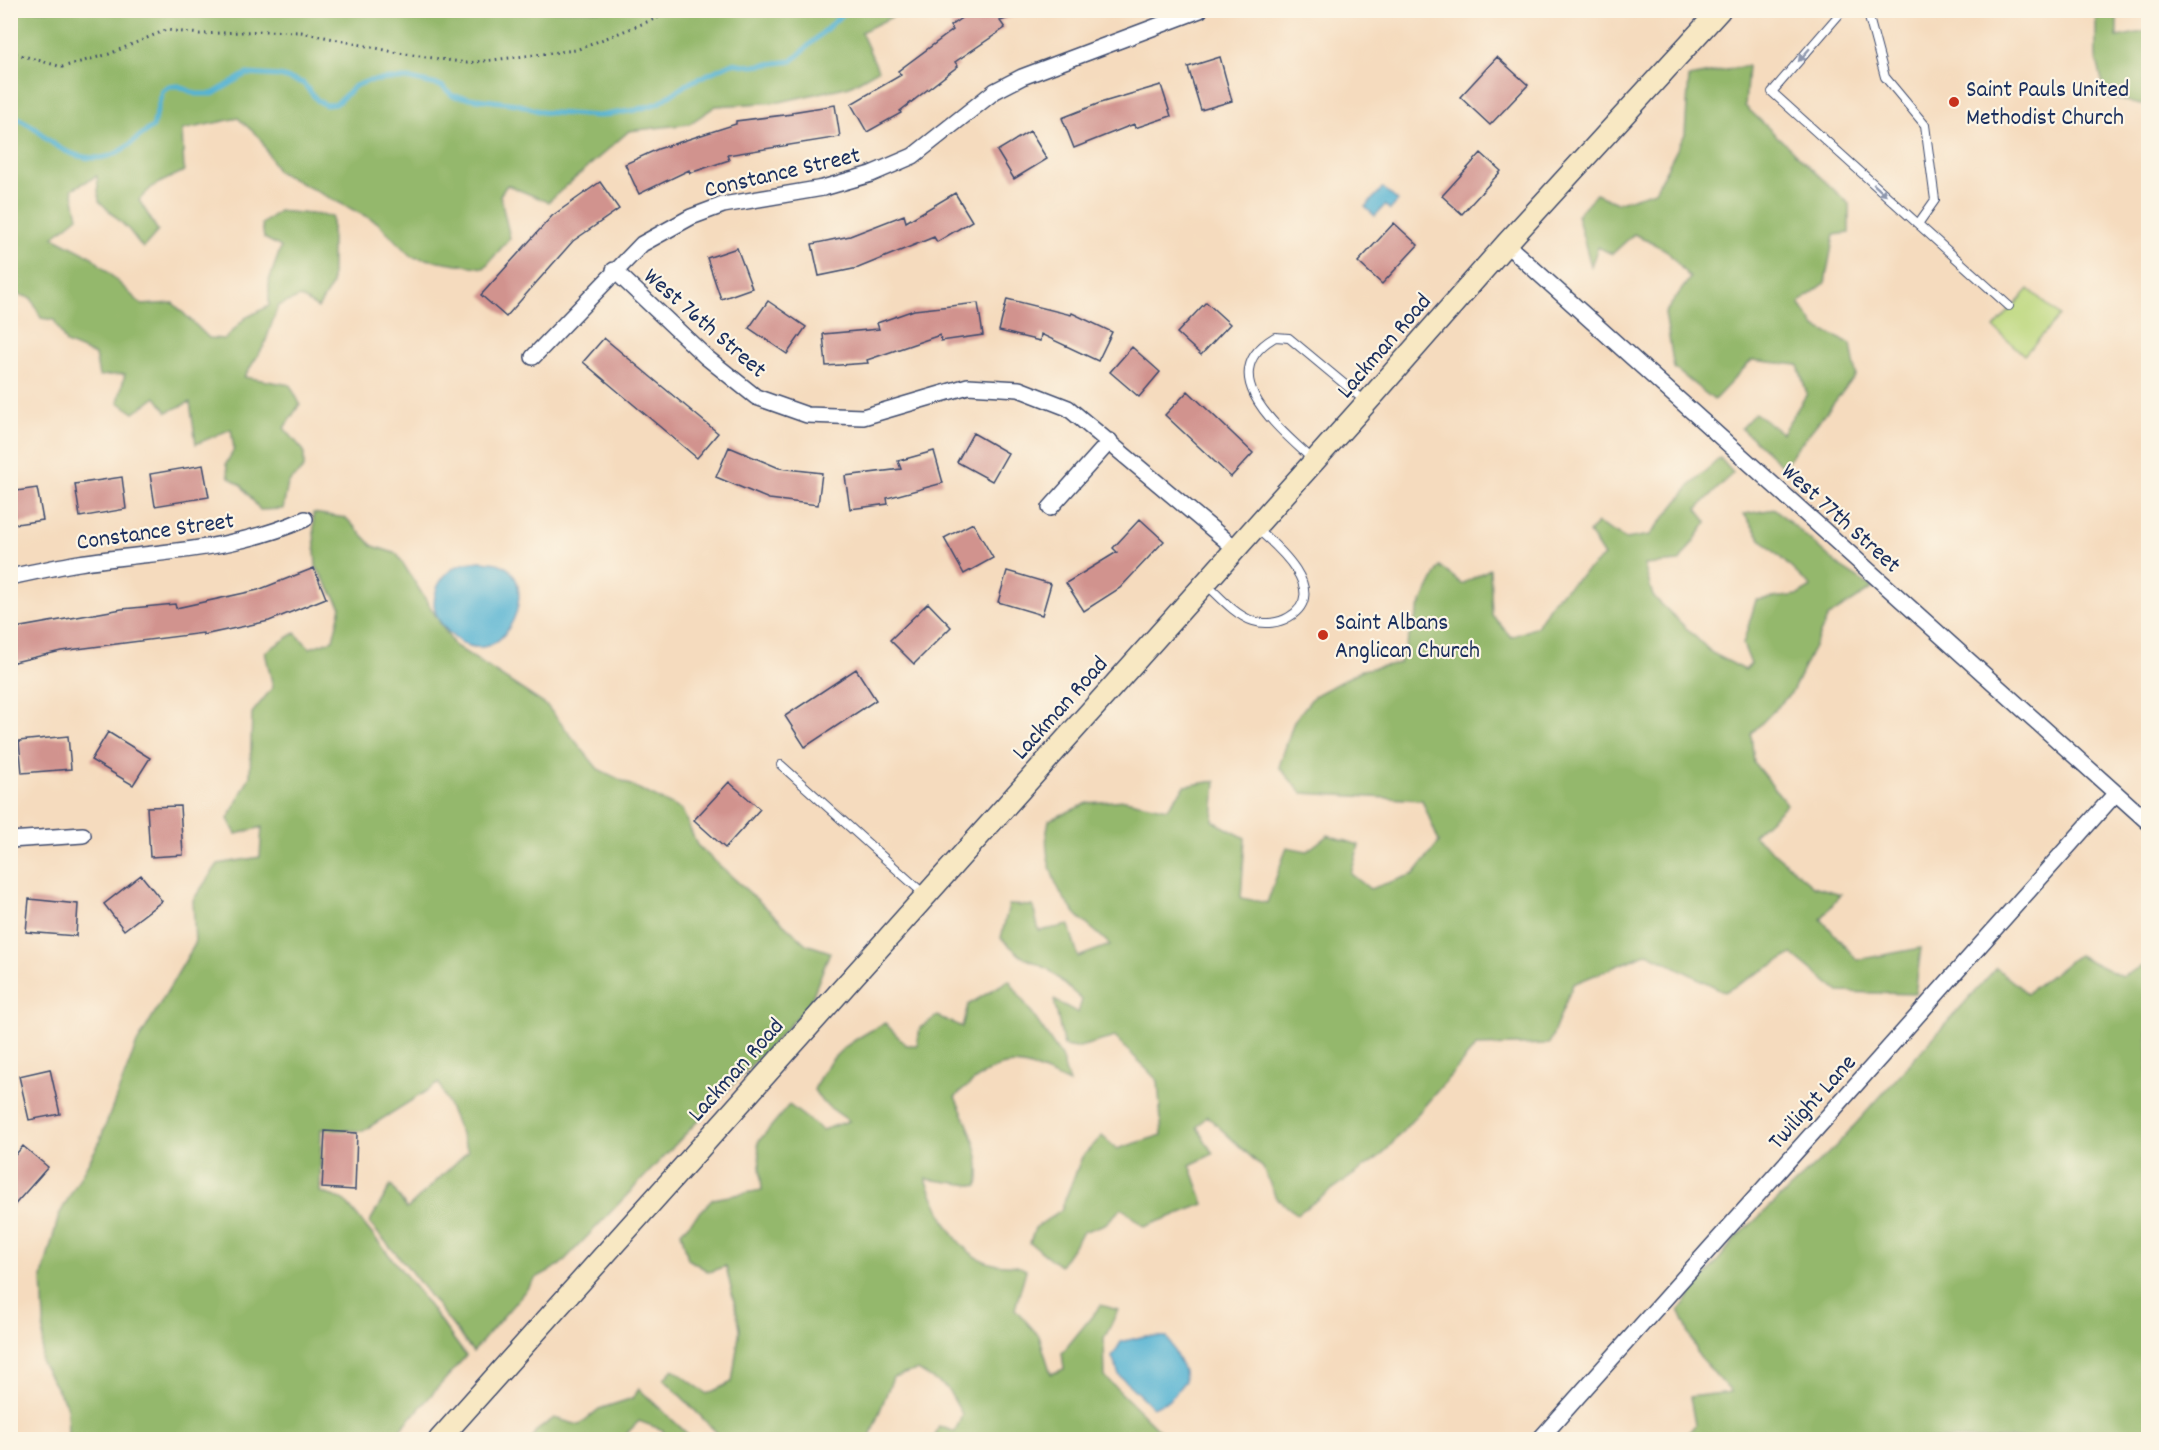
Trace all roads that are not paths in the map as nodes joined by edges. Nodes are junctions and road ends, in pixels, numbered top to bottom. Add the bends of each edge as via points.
1 (1200, 10) edge
2 (1720, 10) edge
3 (1843, 10) edge
4 (1867, 10) edge
5 (1918, 224) junction
6 (1506, 244) junction
7 (614, 270) junction
8 (2009, 306) dead end
9 (533, 357) dead end
10 (1367, 403) junction
11 (1110, 441) junction
12 (1314, 461) junction
13 (1050, 508) dead end
14 (304, 519) dead end
15 (1254, 527) junction
16 (1235, 548) junction
17 (10, 577) edge
18 (1204, 583) junction
19 (781, 765) dead end
20 (2116, 793) junction
21 (2148, 822) edge
22 (83, 835) dead end
23 (10, 840) edge
24 (925, 895) junction
25 (439, 1440) edge
26 (1539, 1440) edge

1 - 7 street, Constance Street via 1022,76 995,91 913,156 871,174 823,188 723,205 691,217 642,244
2 - 6 main road, Lackman Road
3 -> 5 lane via 1772,92
4 - 5 lane via 1885,77 1925,125 1935,200
5 - 8 lane
6 - 10 main road, Lackman Road
6 - 20 street, West 77th Street
7 - 9 street, Constance Street
7 - 11 street, West 76th Street via 706,357 756,397 807,415 863,417 968,386 1019,389 1068,408
10 - 12 main road, Lackman Road
10 - 12 lane via 1289,338 1275,337 1251,358 1247,374 1252,395
11 - 13 street
11 - 16 street, West 76th Street
12 - 15 main road, Lackman Road
14 - 17 street, Constance Street via 219,547 80,563
15 - 16 main road, Lackman Road
15 - 18 lane via 1288,556 1297,570 1303,591 1294,613 1273,623 1253,621
16 - 18 main road, Lackman Road
18 - 24 main road, Lackman Road
19 - 24 lane
20 - 21 street, West 77th Street
20 - 26 street, Twilight Lane
22 - 23 street
24 - 25 main road, Lackman Road

